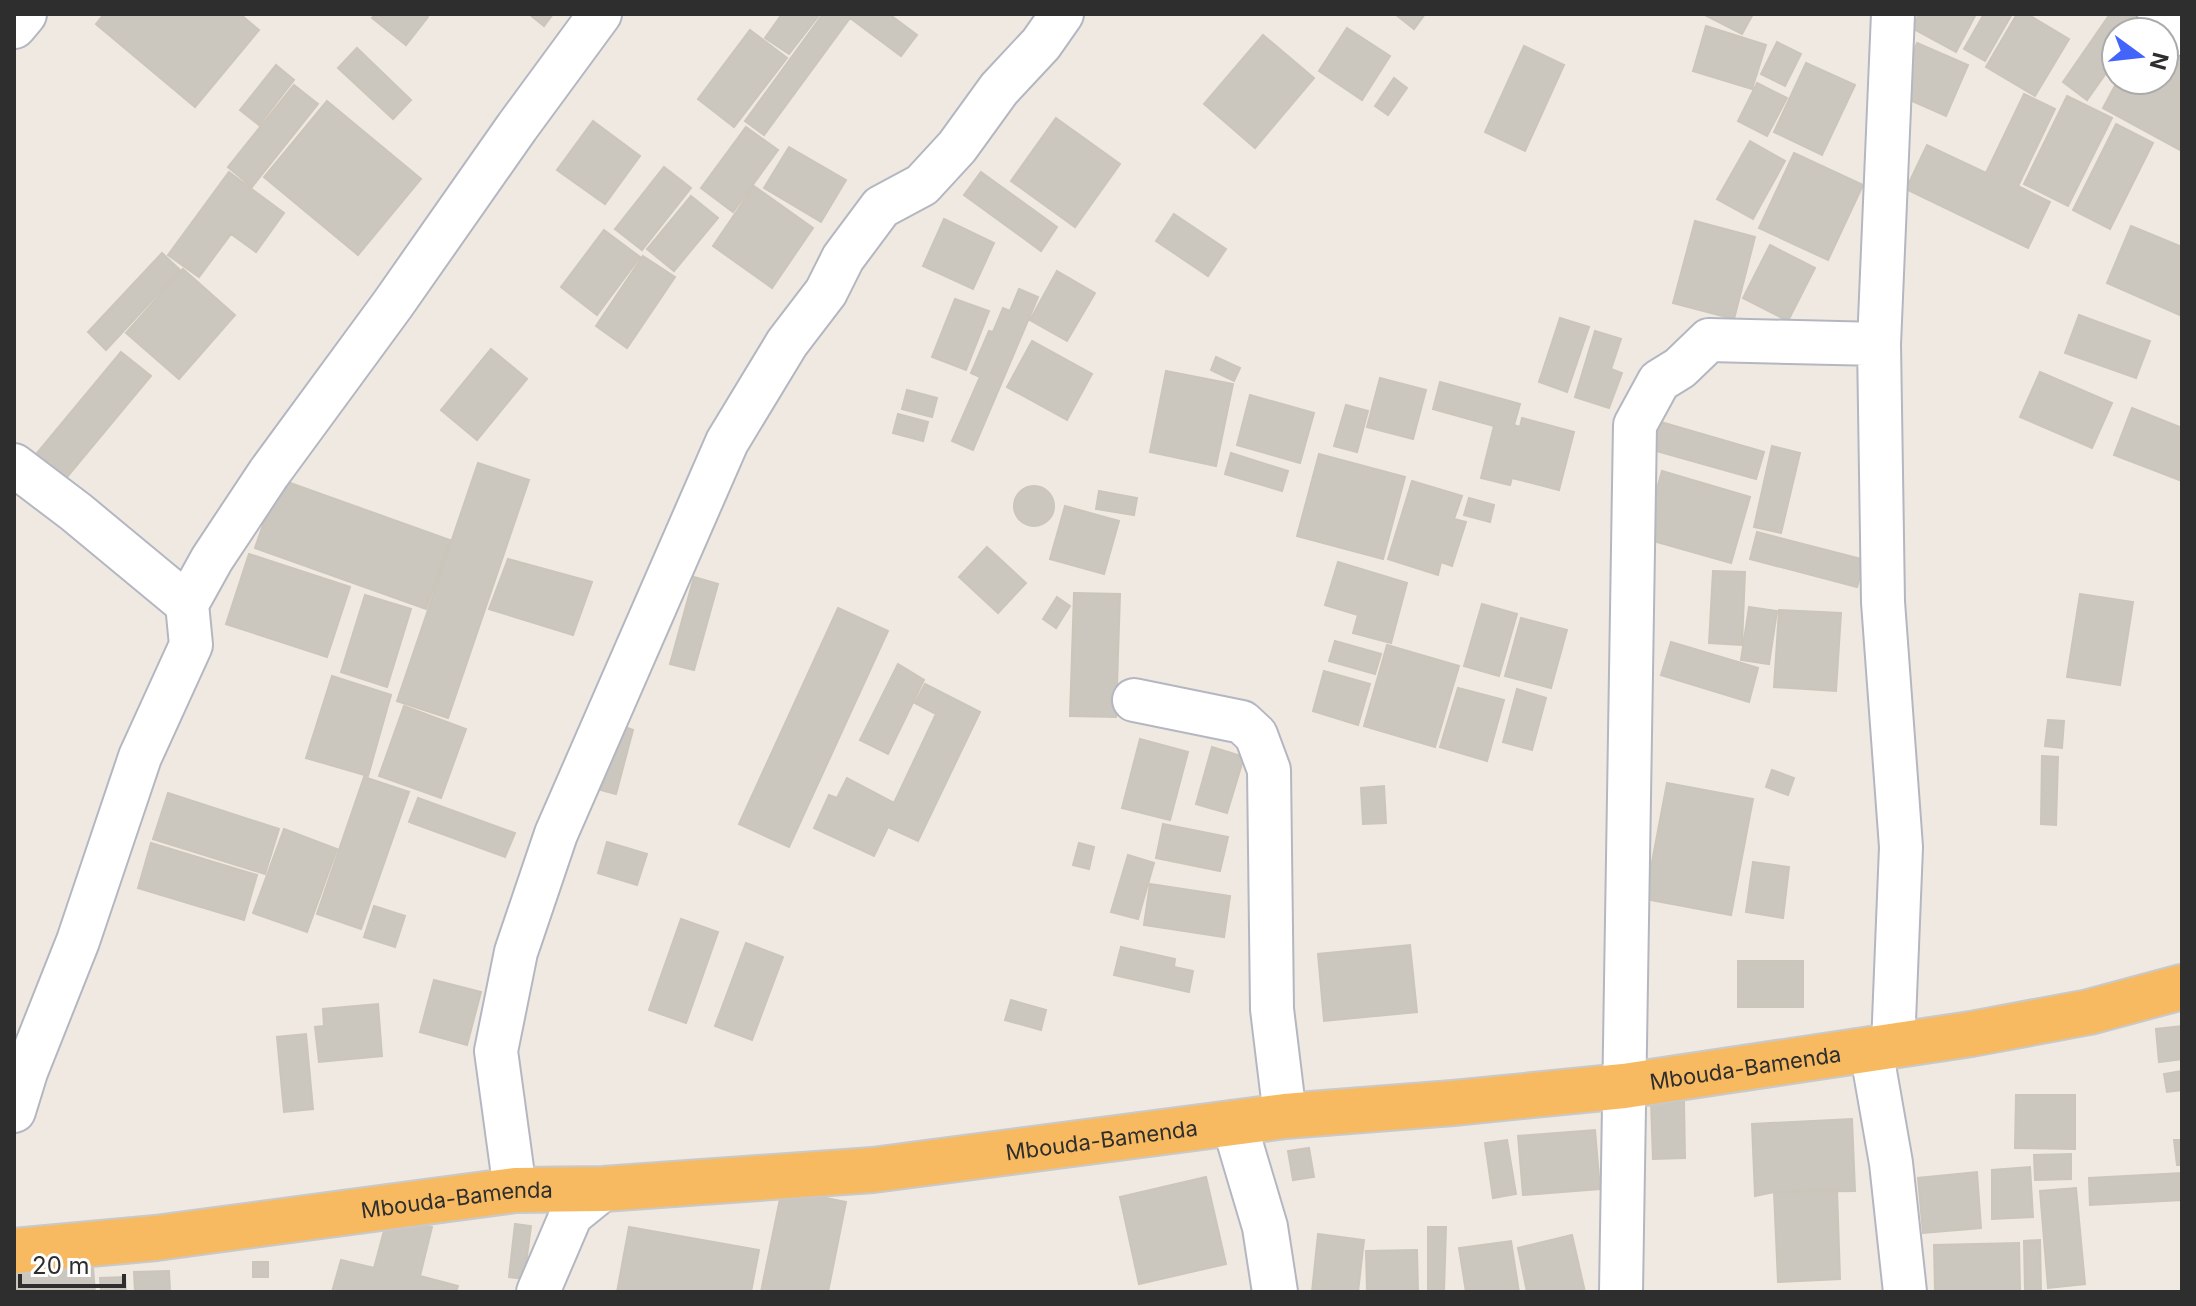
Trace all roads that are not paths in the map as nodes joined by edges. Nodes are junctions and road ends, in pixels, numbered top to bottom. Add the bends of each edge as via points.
1 (24, 14) edge
2 (600, 14) edge
3 (1062, 14) edge
4 (1893, 14) edge
5 (2159, 14) edge
6 (14, 26) edge
7 (2182, 34) edge
8 (1879, 344) junction
9 (14, 465) edge
10 (187, 604) junction
11 (1134, 700) dead end
12 (2182, 987) edge
13 (1882, 1047) junction
14 (1624, 1086) junction
15 (14, 1111) edge
16 (1285, 1116) junction
17 (1234, 1123) junction
18 (603, 1189) junction
19 (515, 1190) junction
20 (14, 1251) edge
21 (538, 1292) edge
22 (1275, 1292) edge
23 (1621, 1292) edge
24 (1905, 1292) edge

1 - 6 street
2 - 10 street via 269,473
3 - 19 street via 949,157 922,185 881,207 787,343 727,442 556,834 516,952 496,1051
4 - 8 street
5 - 7 street
8 - 13 street via 1883,602 1901,847
8 - 14 street via 1709,340 1659,381 1635,425
9 - 10 street
10 - 15 street via 191,645 140,757
11 - 16 street via 1242,722 1256,735 1269,770 1272,1009
12 - 13 highway, Mbouda-Bamenda via 2089,1012
13 - 14 highway, Mbouda-Bamenda
13 - 24 street
14 - 16 highway, Mbouda-Bamenda
14 - 23 street
16 - 17 highway, Mbouda-Bamenda
17 - 18 highway, Mbouda-Bamenda via 873,1170
17 - 22 street via 1265,1227
18 - 19 highway, Mbouda-Bamenda
18 - 21 street via 571,1215
19 - 20 highway, Mbouda-Bamenda via 156,1238

